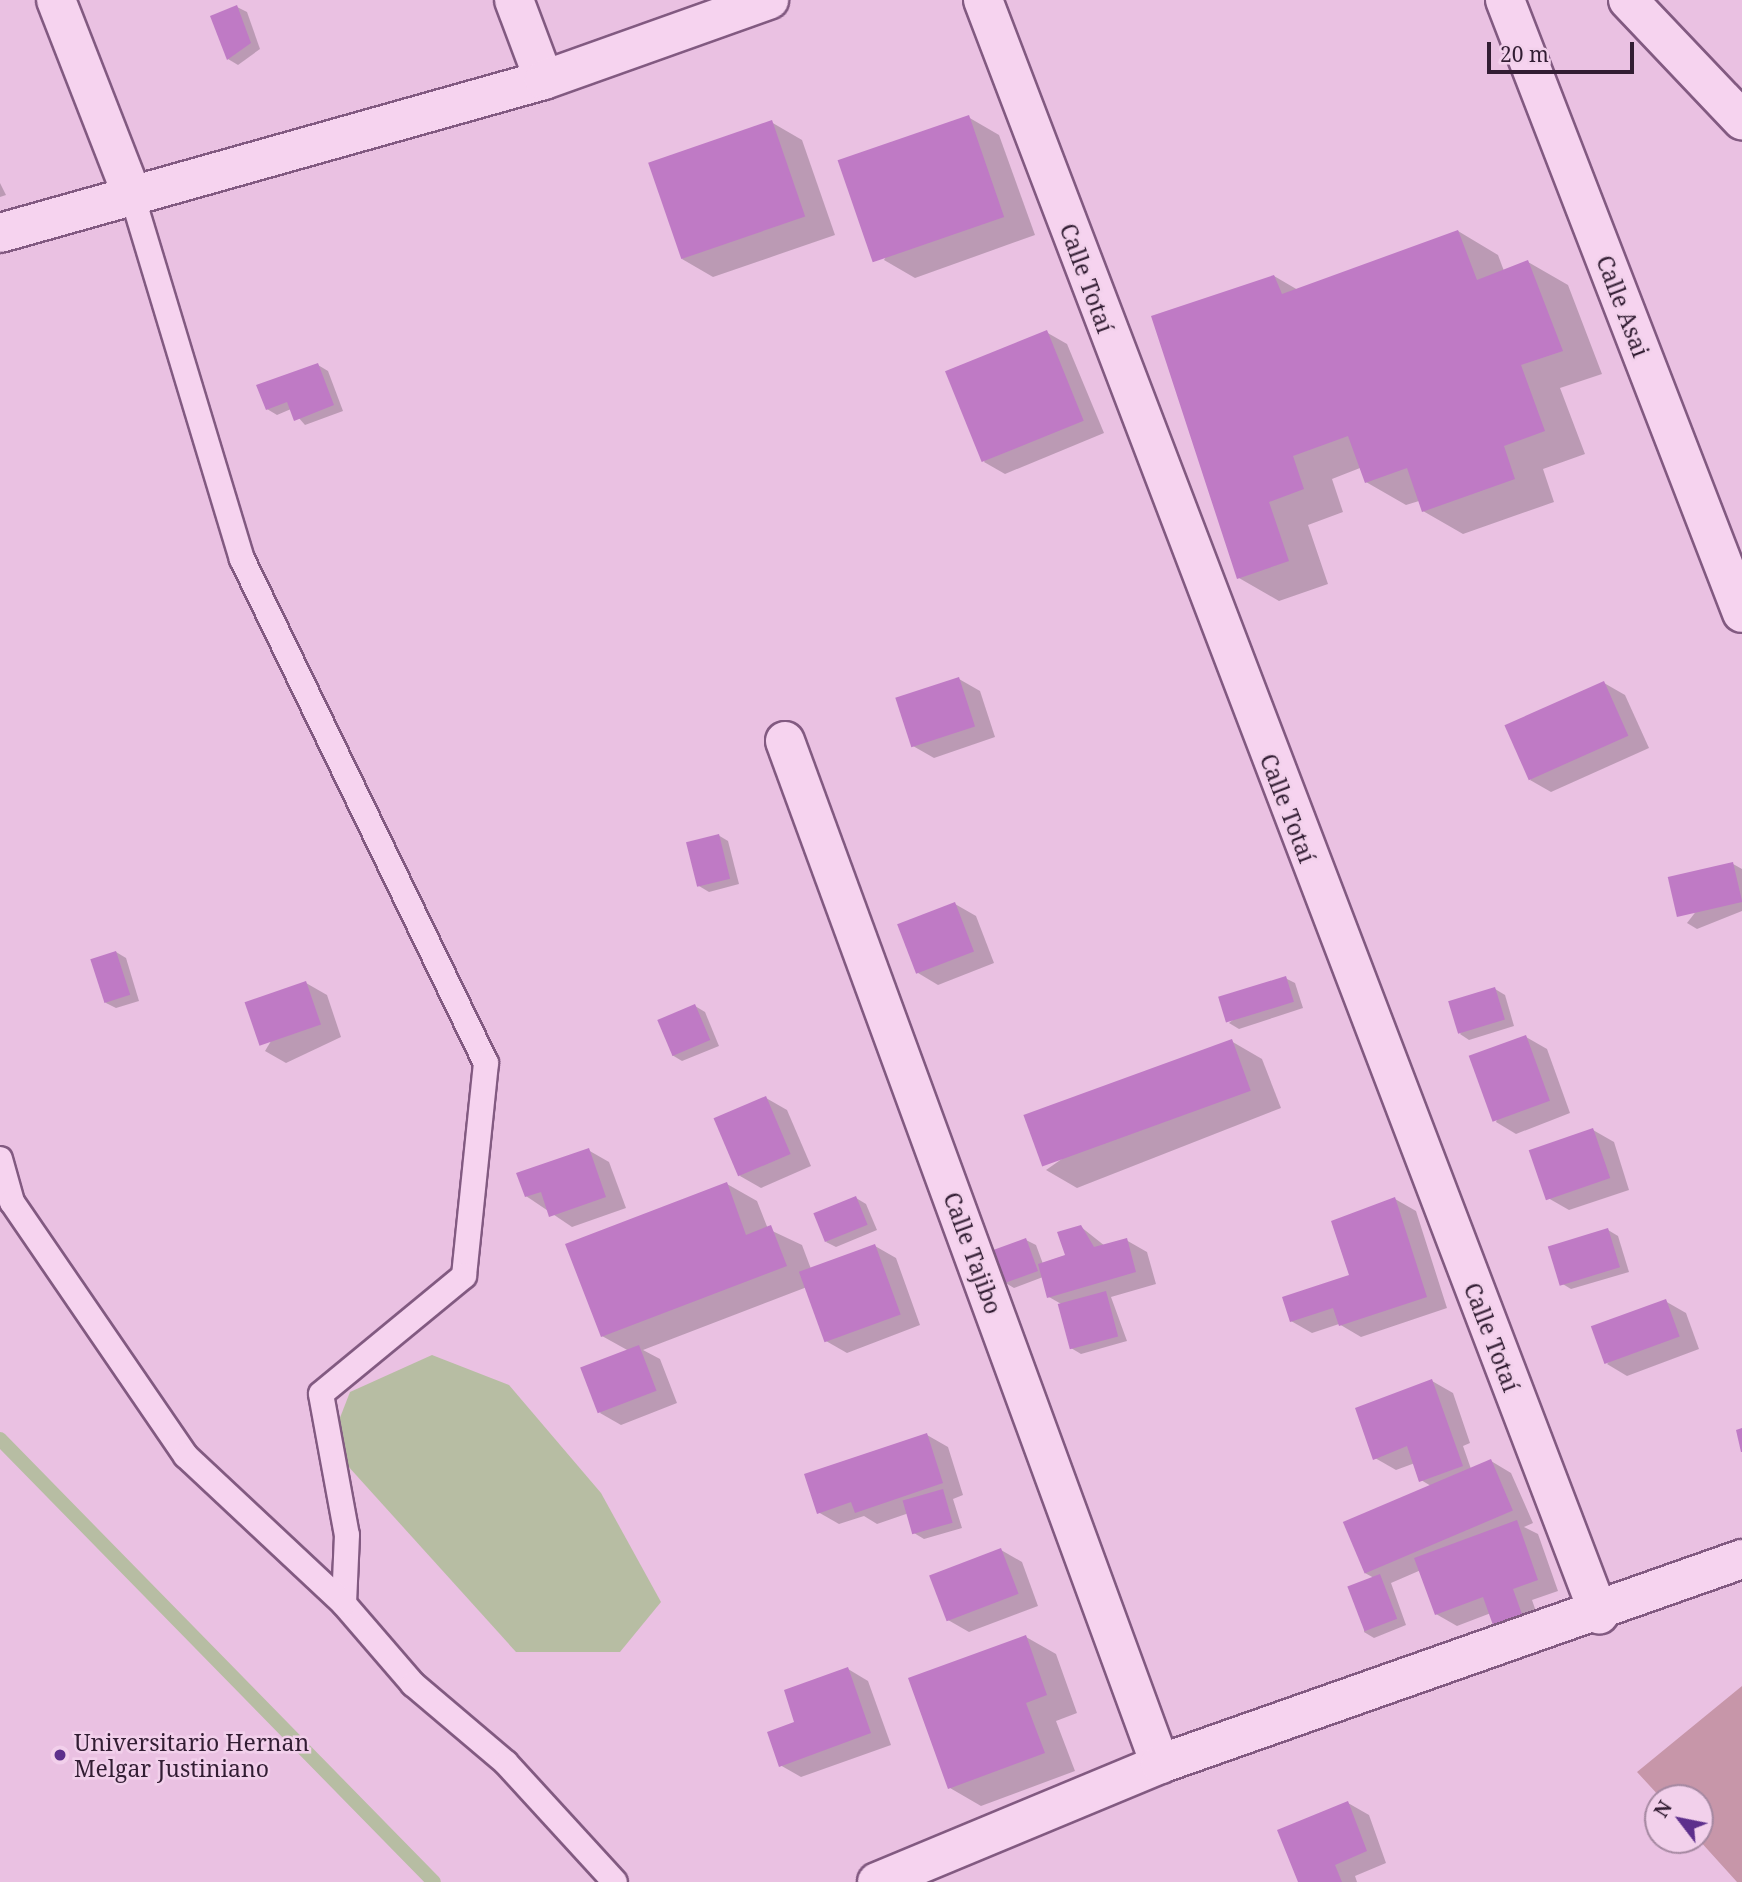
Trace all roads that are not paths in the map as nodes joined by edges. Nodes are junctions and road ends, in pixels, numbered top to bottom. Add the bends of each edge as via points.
1 (56, 0) edge
2 (514, 0) edge
3 (769, 0) edge
4 (983, 0) edge
5 (1505, 0) edge
6 (1628, 0) edge
7 (544, 80) junction
8 (1742, 120) edge
9 (132, 195) junction
10 (0, 233) edge
11 (1742, 612) edge
12 (785, 741) dead end
13 (0, 1159) edge
14 (1742, 1559) edge
15 (344, 1604) junction
16 (1599, 1614) junction
17 (1160, 1764) junction
18 (615, 1882) edge
19 (877, 1882) edge

1 - 9 street
2 - 7 street
3 - 7 street
4 - 16 street, Calle Totaí
5 - 11 street, Calle Asai
6 - 8 street
7 - 9 street
9 - 10 street
9 - 15 lane via 242,559 486,1063 464,1276 321,1394 347,1535
12 - 17 street, Calle Tajibo
13 - 15 lane via 12,1202 186,1456
14 - 16 street
15 - 18 lane via 413,1684 506,1763
16 - 17 street
17 - 19 street

